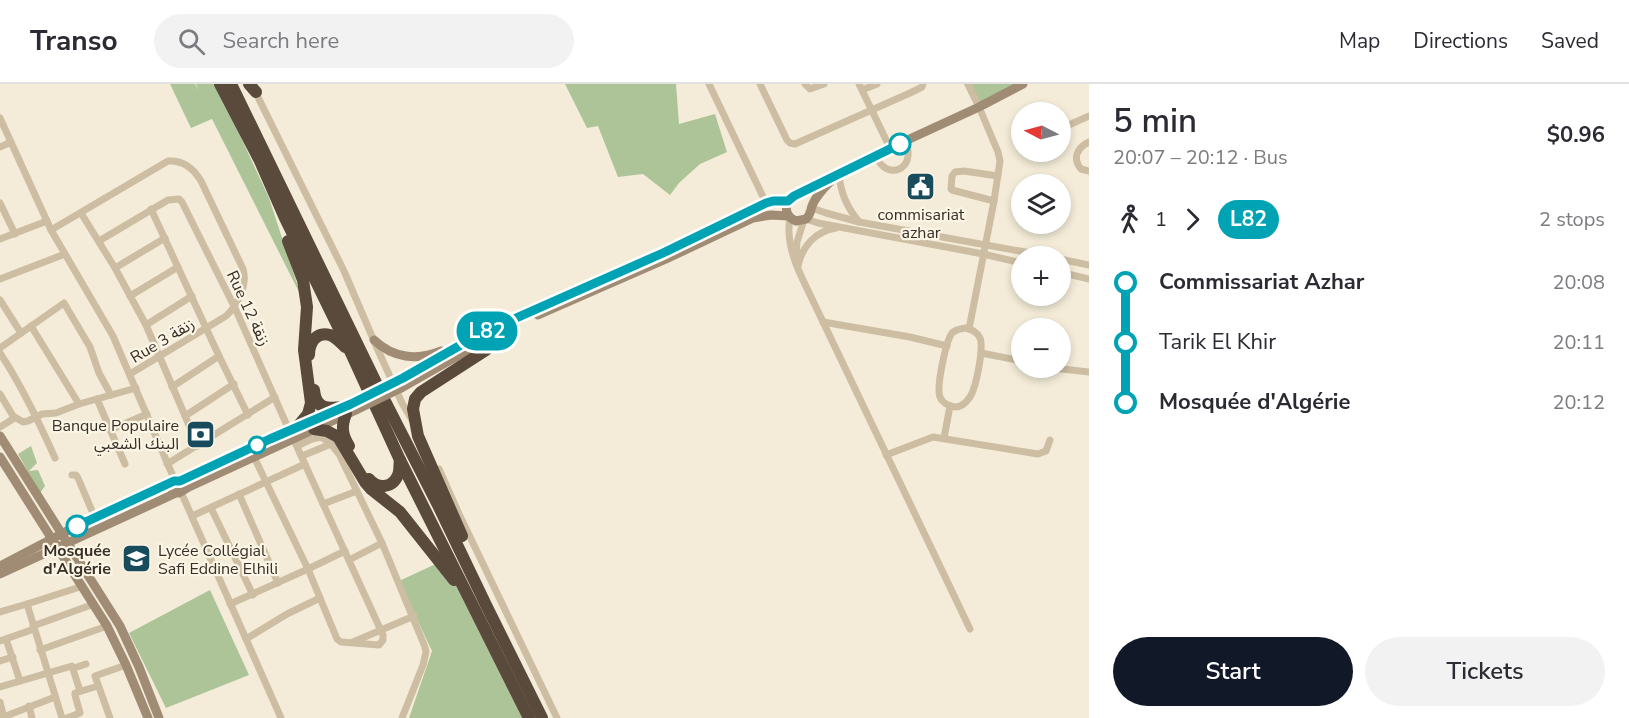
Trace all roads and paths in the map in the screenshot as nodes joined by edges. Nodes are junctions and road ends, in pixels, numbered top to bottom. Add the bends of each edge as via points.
1 (220, 84) edge
2 (231, 84) edge
3 (709, 84) edge
4 (760, 84) edge
5 (805, 84) edge
6 (824, 84) edge
7 (877, 84) edge
8 (923, 84) edge
9 (968, 84) edge
10 (1020, 85) edge
11 (252, 87) edge
12 (861, 87) edge
13 (979, 107) junction
14 (872, 109) junction
15 (1089, 116) edge
16 (0, 118) edge
17 (1071, 124) edge
18 (11, 142) junction
19 (905, 142) junction
20 (1089, 142) edge
21 (0, 147) edge
22 (890, 148) junction
23 (876, 156) junction
24 (260, 161) junction
25 (1089, 171) edge
26 (837, 176) junction
27 (998, 176) junction
28 (798, 196) junction
29 (788, 201) junction
30 (994, 201) junction
31 (0, 203) edge
32 (766, 203) junction
33 (811, 207) junction
34 (151, 209) junction
35 (81, 213) junction
36 (789, 217) junction
37 (805, 220) junction
38 (47, 221) junction
39 (859, 222) junction
40 (840, 227) junction
41 (51, 230) junction
42 (15, 234) junction
43 (165, 238) junction
44 (0, 239) edge
45 (99, 241) junction
46 (985, 244) junction
47 (1011, 249) edge
48 (65, 254) junction
49 (983, 254) junction
50 (1011, 260) edge
51 (1071, 261) edge
52 (1089, 265) edge
53 (797, 266) junction
54 (178, 267) junction
55 (115, 268) junction
56 (1071, 275) edge
57 (0, 279) edge
58 (1089, 279) edge
59 (130, 296) junction
60 (192, 296) junction
61 (0, 300) edge
62 (235, 308) junction
63 (3, 312) edge
64 (512, 321) junction
65 (823, 322) junction
66 (146, 325) junction
67 (32, 326) junction
68 (207, 328) junction
69 (969, 329) junction
70 (21, 333) junction
71 (498, 333) junction
72 (374, 340) junction
73 (947, 346) junction
74 (0, 348) edge
75 (0, 353) edge
76 (351, 353) junction
77 (981, 353) junction
78 (160, 356) junction
79 (219, 357) junction
80 (1011, 359) edge
81 (1071, 370) edge
82 (1089, 372) edge
83 (130, 374) junction
84 (234, 384) junction
85 (400, 384) junction
86 (172, 387) junction
87 (136, 388) junction
88 (0, 394) edge
89 (111, 396) junction
90 (275, 397) junction
91 (97, 399) junction
92 (79, 404) junction
93 (950, 406) junction
94 (349, 409) junction
95 (147, 414) junction
96 (248, 415) junction
97 (13, 416) junction
98 (185, 416) junction
99 (37, 417) junction
100 (312, 425) junction
101 (415, 426) junction
102 (0, 428) edge
103 (110, 430) junction
104 (294, 435) junction
105 (0, 436) edge
106 (944, 438) junction
107 (1050, 440) dead end
108 (331, 444) junction
109 (198, 446) junction
110 (886, 455) junction
111 (0, 457) edge
112 (254, 457) junction
113 (55, 458) dead end
114 (303, 460) junction
115 (400, 460) junction
116 (125, 464) dead end
117 (167, 464) junction
118 (72, 476) dead end
119 (266, 481) junction
120 (178, 486) junction
121 (357, 491) junction
122 (239, 495) junction
123 (323, 504) junction
124 (211, 507) junction
125 (192, 516) junction
126 (95, 518) junction
127 (64, 538) junction
128 (54, 543) junction
129 (382, 543) junction
130 (345, 551) junction
131 (349, 560) junction
132 (0, 566) edge
133 (308, 569) junction
134 (0, 574) edge
135 (278, 583) junction
136 (83, 586) junction
137 (253, 595) junction
138 (320, 598) junction
139 (27, 604) junction
140 (94, 604) junction
141 (230, 604) junction
142 (486, 604) junction
143 (0, 612) edge
144 (414, 616) junction
145 (107, 626) junction
146 (33, 627) junction
147 (381, 629) junction
148 (970, 629) dead end
149 (246, 639) junction
150 (3, 640) edge
151 (351, 643) junction
152 (40, 650) junction
153 (13, 657) junction
154 (0, 661) edge
155 (86, 664) dead end
156 (126, 665) junction
157 (74, 668) junction
158 (506, 672) junction
159 (47, 673) junction
160 (20, 681) junction
161 (98, 686) junction
162 (0, 687) edge
163 (80, 691) junction
164 (55, 697) junction
165 (0, 702) edge
166 (29, 706) junction
167 (4, 718) edge
168 (32, 718) edge
169 (62, 718) edge
170 (67, 718) edge
171 (110, 718) edge
172 (148, 718) edge
173 (159, 718) edge
174 (281, 718) edge
175 (402, 718) edge
176 (529, 718) edge
177 (542, 718) edge
178 (557, 718) edge

1 - 24 highway
2 - 142 highway
3 - 32 street
4 - 14 street via 787,140 793,144
5 - 6 street via 810,89
7 - 12 street
8 - 14 street
9 - 13 street
10 - 13 main road
11 - 72 street
12 - 14 street
13 - 19 main road
13 - 27 street via 999,157
14 - 22 street
15 - 17 street
16 - 18 street
18 - 21 street
18 - 38 street
19 - 22 main road
19 - 23 street via 909,156 900,168 885,168
20 - 25 street via 1079,149 1076,159 1081,169
22 - 23 main road
23 - 26 main road
24 - 76 highway
24 - 104 highway via 307,298 304,350 311,403
26 - 28 main road
26 - 33 main road
26 - 39 street via 847,205
27 - 30 street
27 - 30 street via 964,171 955,172 951,181 952,190
28 - 29 main road
28 - 33 main road via 806,197
29 - 32 main road
29 - 36 main road
30 - 46 street
31 - 42 street
32 - 64 main road
33 - 37 main road
33 - 39 street
34 - 43 street
34 - 45 street
34 - 62 street, Rue 12 زنقة via 168,200 179,200
35 - 41 street
35 - 45 street
35 - 62 street via 168,161 192,169 245,274
36 - 37 main road
36 - 53 street via 788,232
36 - 71 main road via 753,218
37 - 40 street
37 - 53 street via 797,242
38 - 41 street
38 - 42 street
39 - 46 street
40 - 49 street
40 - 53 street via 811,240
41 - 48 street
42 - 44 street
43 - 54 street
43 - 55 street
45 - 55 street
46 - 47 street
46 - 49 street
48 - 57 street
48 - 83 street via 113,336
49 - 50 street
49 - 69 street
51 - 52 street
53 - 65 street
54 - 59 street
54 - 60 street
55 - 59 street
56 - 58 street
59 - 66 street
60 - 66 street
60 - 68 street
61 - 63 street
62 - 68 street, Rue 3 زنقة
62 - 90 street, Rue 12 زنقة
63 - 70 street
64 - 72 main road via 489,327 426,356 398,355
64 - 85 main road via 480,334
65 - 73 street
65 - 110 street
66 - 78 street
67 - 70 street
67 - 89 street via 64,303 90,347
67 - 92 street
68 - 78 street, Rue 3 زنقة
68 - 79 street
69 - 73 street via 957,330
69 - 77 street via 979,337
70 - 74 street
71 - 85 main road
71 - 101 highway via 486,350 421,392 414,403
72 - 101 street
73 - 93 street via 939,392
75 - 99 street
76 - 94 highway via 338,339 324,334 317,336 309,348 318,403 326,408
76 - 115 highway
77 - 80 street
77 - 93 street via 972,394 960,406
78 - 83 street, Rue 3 زنقة
78 - 86 street
79 - 84 street
79 - 86 street
81 - 82 street
83 - 87 street
84 - 96 street
84 - 98 street
85 - 94 main road, bridge
86 - 98 street
87 - 89 street
87 - 95 street
88 - 97 street
89 - 91 street
90 - 96 street
90 - 104 street, Rue 12 زنقة
91 - 92 street
91 - 103 street
92 - 99 street
93 - 106 street
94 - 100 main road
94 - 115 highway via 343,434 370,482 382,487 394,482
95 - 103 street
95 - 117 street
96 - 109 street
97 - 99 street via 23,422
97 - 102 street
98 - 109 street
99 - 113 street
100 - 104 main road
100 - 158 highway via 338,437 365,482 415,530 457,584
101 - 142 highway via 475,565
101 - 178 street
103 - 116 street
104 - 108 street via 320,437
104 - 112 main road
104 - 114 street, Rue 12 زنقة
104 - 120 main road
105 - 127 main road
106 - 107 street via 1038,454 1046,451
106 - 110 street via 927,438
108 - 114 street
108 - 121 street
109 - 117 street
110 - 148 street
111 - 128 main road
112 - 119 street
112 - 120 main road
114 - 119 street
114 - 123 street, Rue 12 زنقة
115 - 158 highway
117 - 120 street
118 - 126 street via 77,476
119 - 122 street
119 - 133 street
120 - 125 street
120 - 126 main road
120 - 127 main road
121 - 123 street
121 - 129 street
122 - 124 street
122 - 135 street
123 - 130 street, Rue 12 زنقة
124 - 125 street
124 - 137 street
125 - 141 street
126 - 127 main road
127 - 128 main road
127 - 173 main road via 123,633
128 - 132 main road
128 - 134 main road
128 - 136 main road
129 - 131 street
129 - 144 street
130 - 131 street, Rue 12 زنقة
130 - 133 street
131 - 147 street, Rue 12 زنقة
133 - 135 street
133 - 138 street
135 - 137 street
136 - 139 street
136 - 140 main road
137 - 141 street
138 - 149 street
138 - 151 street via 337,639
139 - 143 street
139 - 146 street
140 - 145 main road
140 - 146 street
141 - 149 street
142 - 177 highway
144 - 147 street
144 - 175 street via 426,652
145 - 152 street
145 - 156 main road
146 - 150 street
146 - 152 street
147 - 151 street
147 - 151 street via 383,640 379,645
149 - 174 street
150 - 153 street
152 - 159 street
153 - 154 street
153 - 160 street
155 - 157 street
156 - 161 street via 97,674
156 - 172 main road
157 - 159 street
157 - 163 street
158 - 176 highway
159 - 160 street
159 - 164 street
160 - 162 street
161 - 163 street
161 - 171 street
163 - 170 street via 75,693 80,713
164 - 166 street
164 - 169 street
165 - 167 street
166 - 167 street
166 - 168 street

